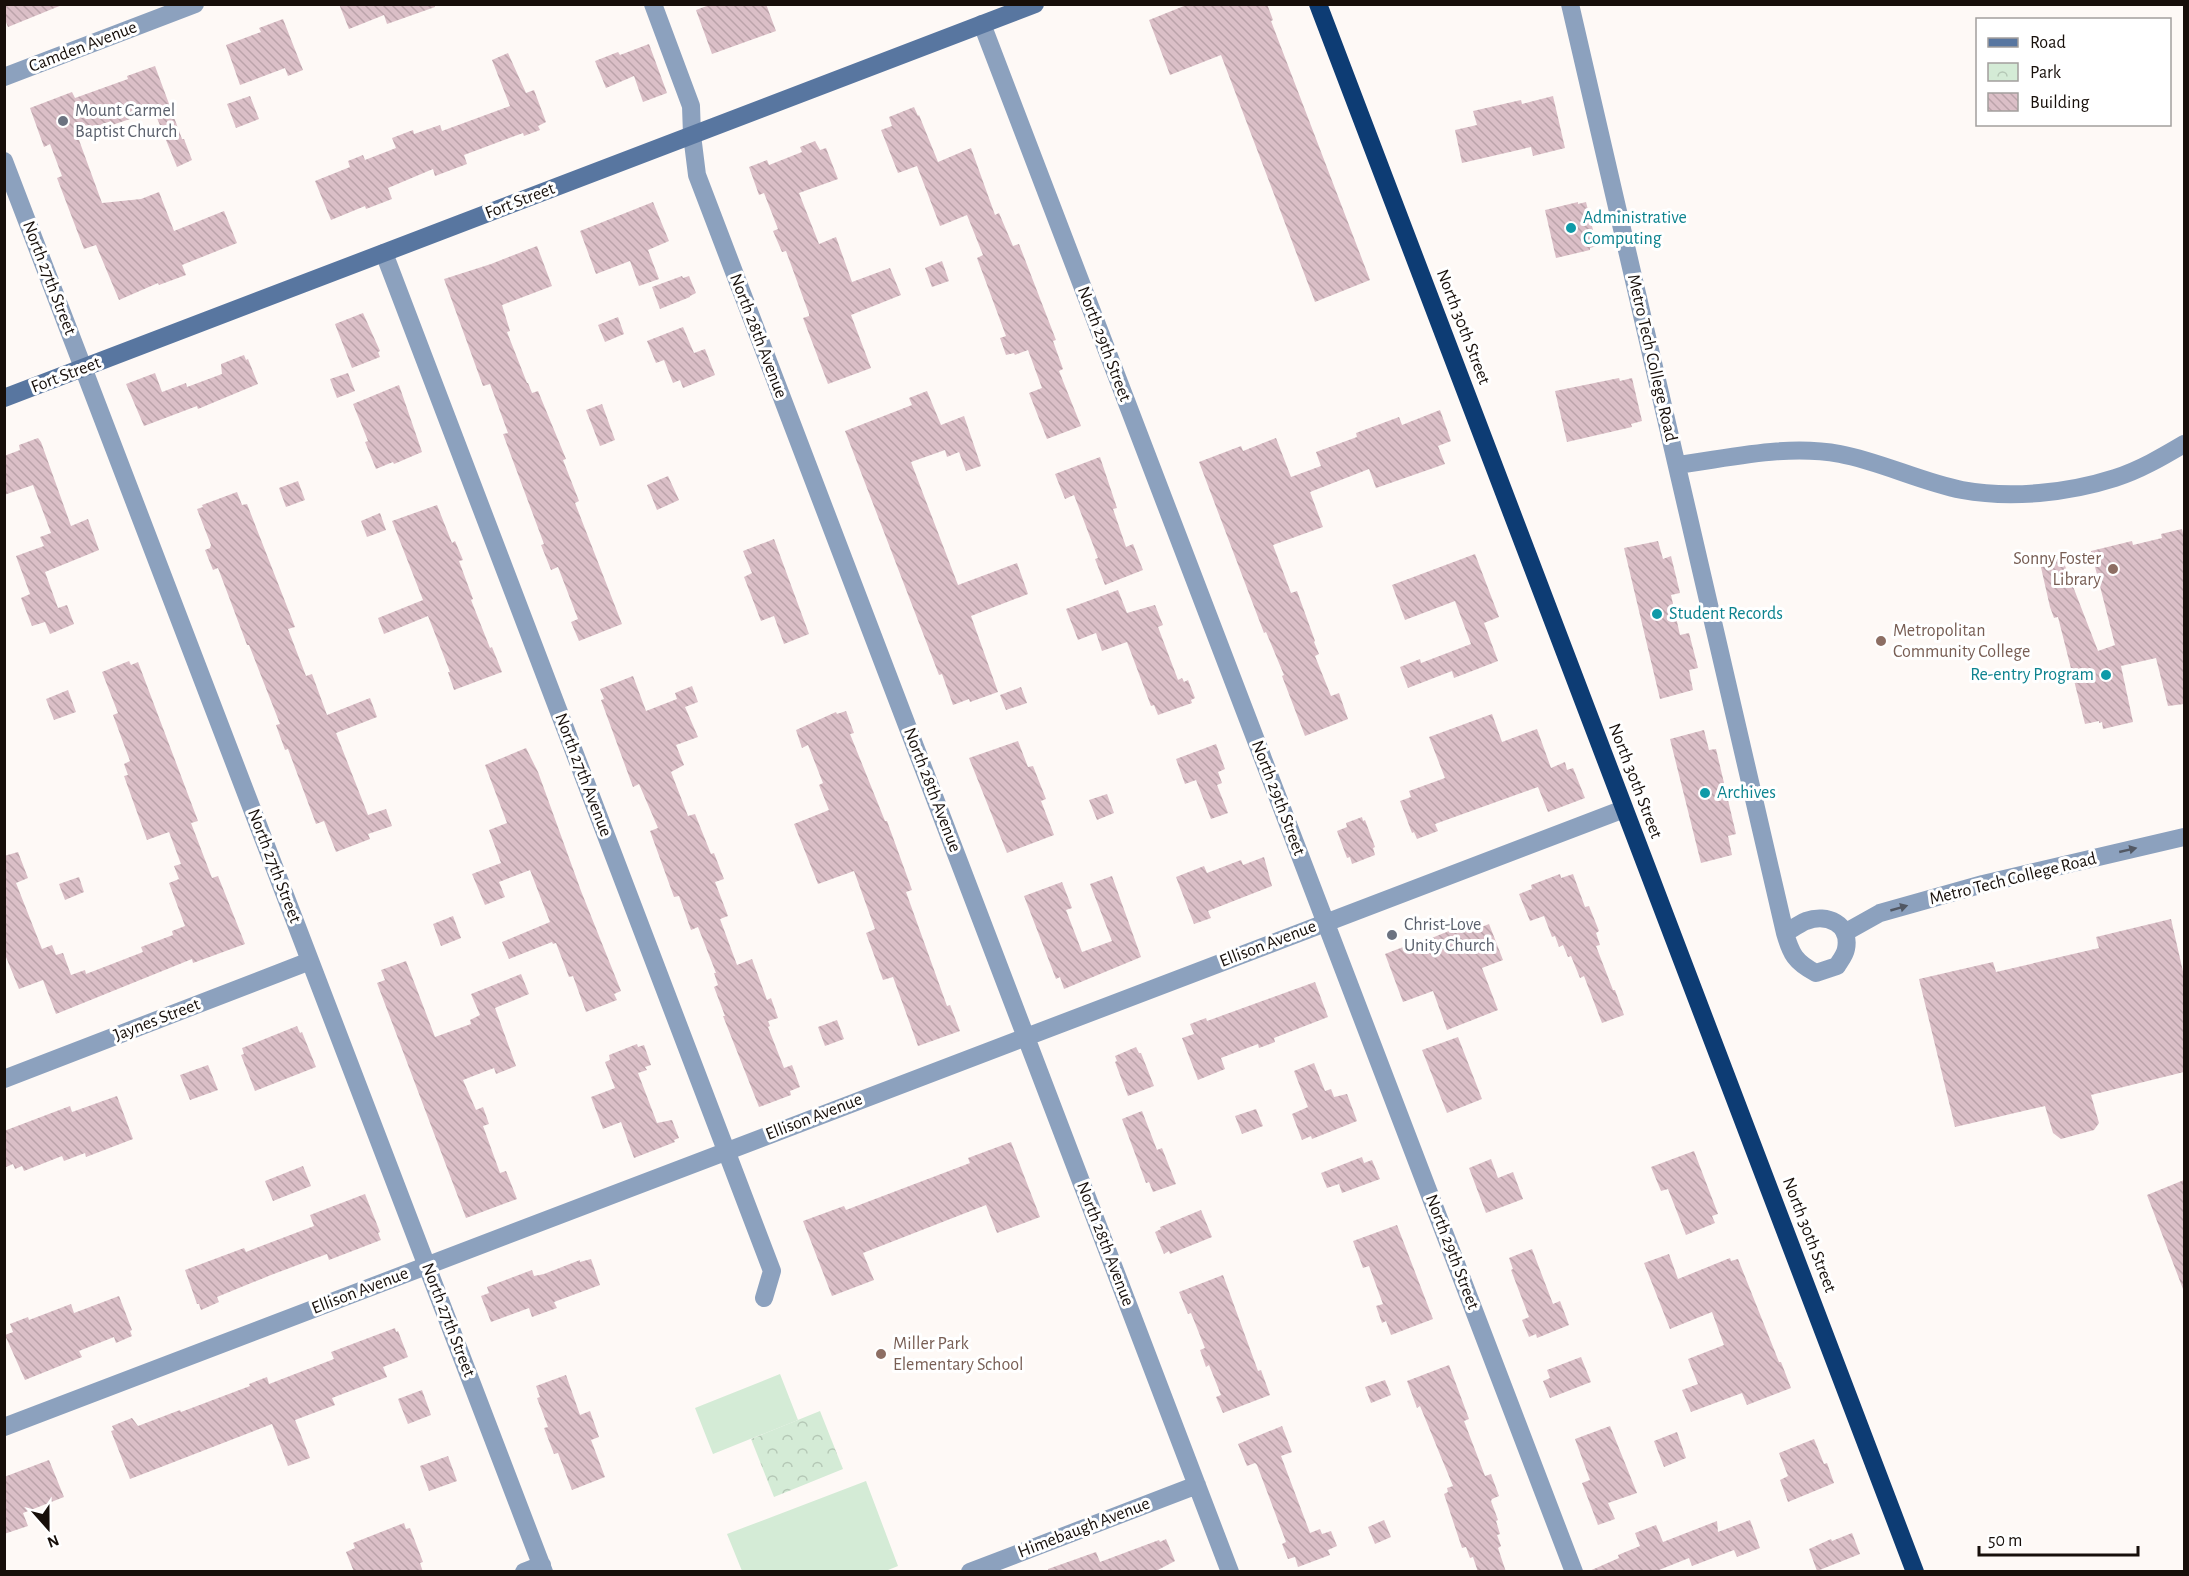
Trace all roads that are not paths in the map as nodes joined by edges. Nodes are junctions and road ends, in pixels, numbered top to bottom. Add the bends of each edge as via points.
1 (195, 4) edge
2 (653, 4) edge
3 (1035, 4) edge
4 (1318, 4) edge
5 (1570, 4) edge
6 (982, 24) junction
7 (4, 77) edge
8 (692, 135) junction
9 (4, 161) edge
10 (384, 253) junction
11 (83, 368) junction
12 (4, 398) edge
13 (2184, 444) edge
14 (1677, 465) junction
15 (1624, 809) junction
16 (2184, 837) edge
17 (1325, 922) junction
18 (1846, 932) junction
19 (1785, 933) junction
20 (310, 961) junction
21 (1026, 1036) junction
22 (6, 1074) edge
23 (727, 1150) junction
24 (427, 1265) junction
25 (764, 1298) dead end
26 (4, 1427) edge
27 (1197, 1485) junction
28 (543, 1568) edge
29 (524, 1572) edge
30 (970, 1572) edge
31 (1230, 1572) edge
32 (1574, 1572) edge
33 (1915, 1572) edge

1 - 7 street, Camden Avenue
2 - 8 street, North 28th Avenue via 691,106
3 - 6 street, Fort Street
4 - 15 highway, North 30th Street
5 - 14 street, Metro Tech College Road
6 - 8 street, Fort Street
6 - 17 street, North 29th Street
8 - 10 street, Fort Street
8 - 21 street, North 28th Avenue via 697,175
9 - 11 street, North 27th Street
10 - 11 street, Fort Street
10 - 23 street, North 27th Avenue
11 - 12 street, Fort Street
11 - 20 street, North 27th Street
13 - 14 street, Metro Tech College Road via 2116,478 2084,486 2004,494 1962,490 1840,454 1814,451 1782,450
14 - 19 street, Metro Tech College Road
15 - 17 street, Ellison Avenue
15 - 33 highway, North 30th Street
18 -> 16 street, Metro Tech College Road via 1880,913 1983,884
17 - 21 street, Ellison Avenue
17 - 32 street, North 29th Street
18 - 19 street via 1837,921 1825,918 1807,921
18 - 19 street, Metro Tech College Road via 1846,950 1837,966 1816,973 1801,965 1790,951
20 - 22 street, Jaynes Street
20 - 24 street, North 27th Street
21 - 23 street, Ellison Avenue
21 - 27 street, North 28th Avenue
23 - 24 street, Ellison Avenue
23 - 25 street, North 27th Avenue via 772,1272
24 - 26 street, Ellison Avenue
24 - 28 street, North 27th Street
27 - 30 street, Himebaugh Avenue
27 - 31 street, North 28th Avenue
28 - 29 street

